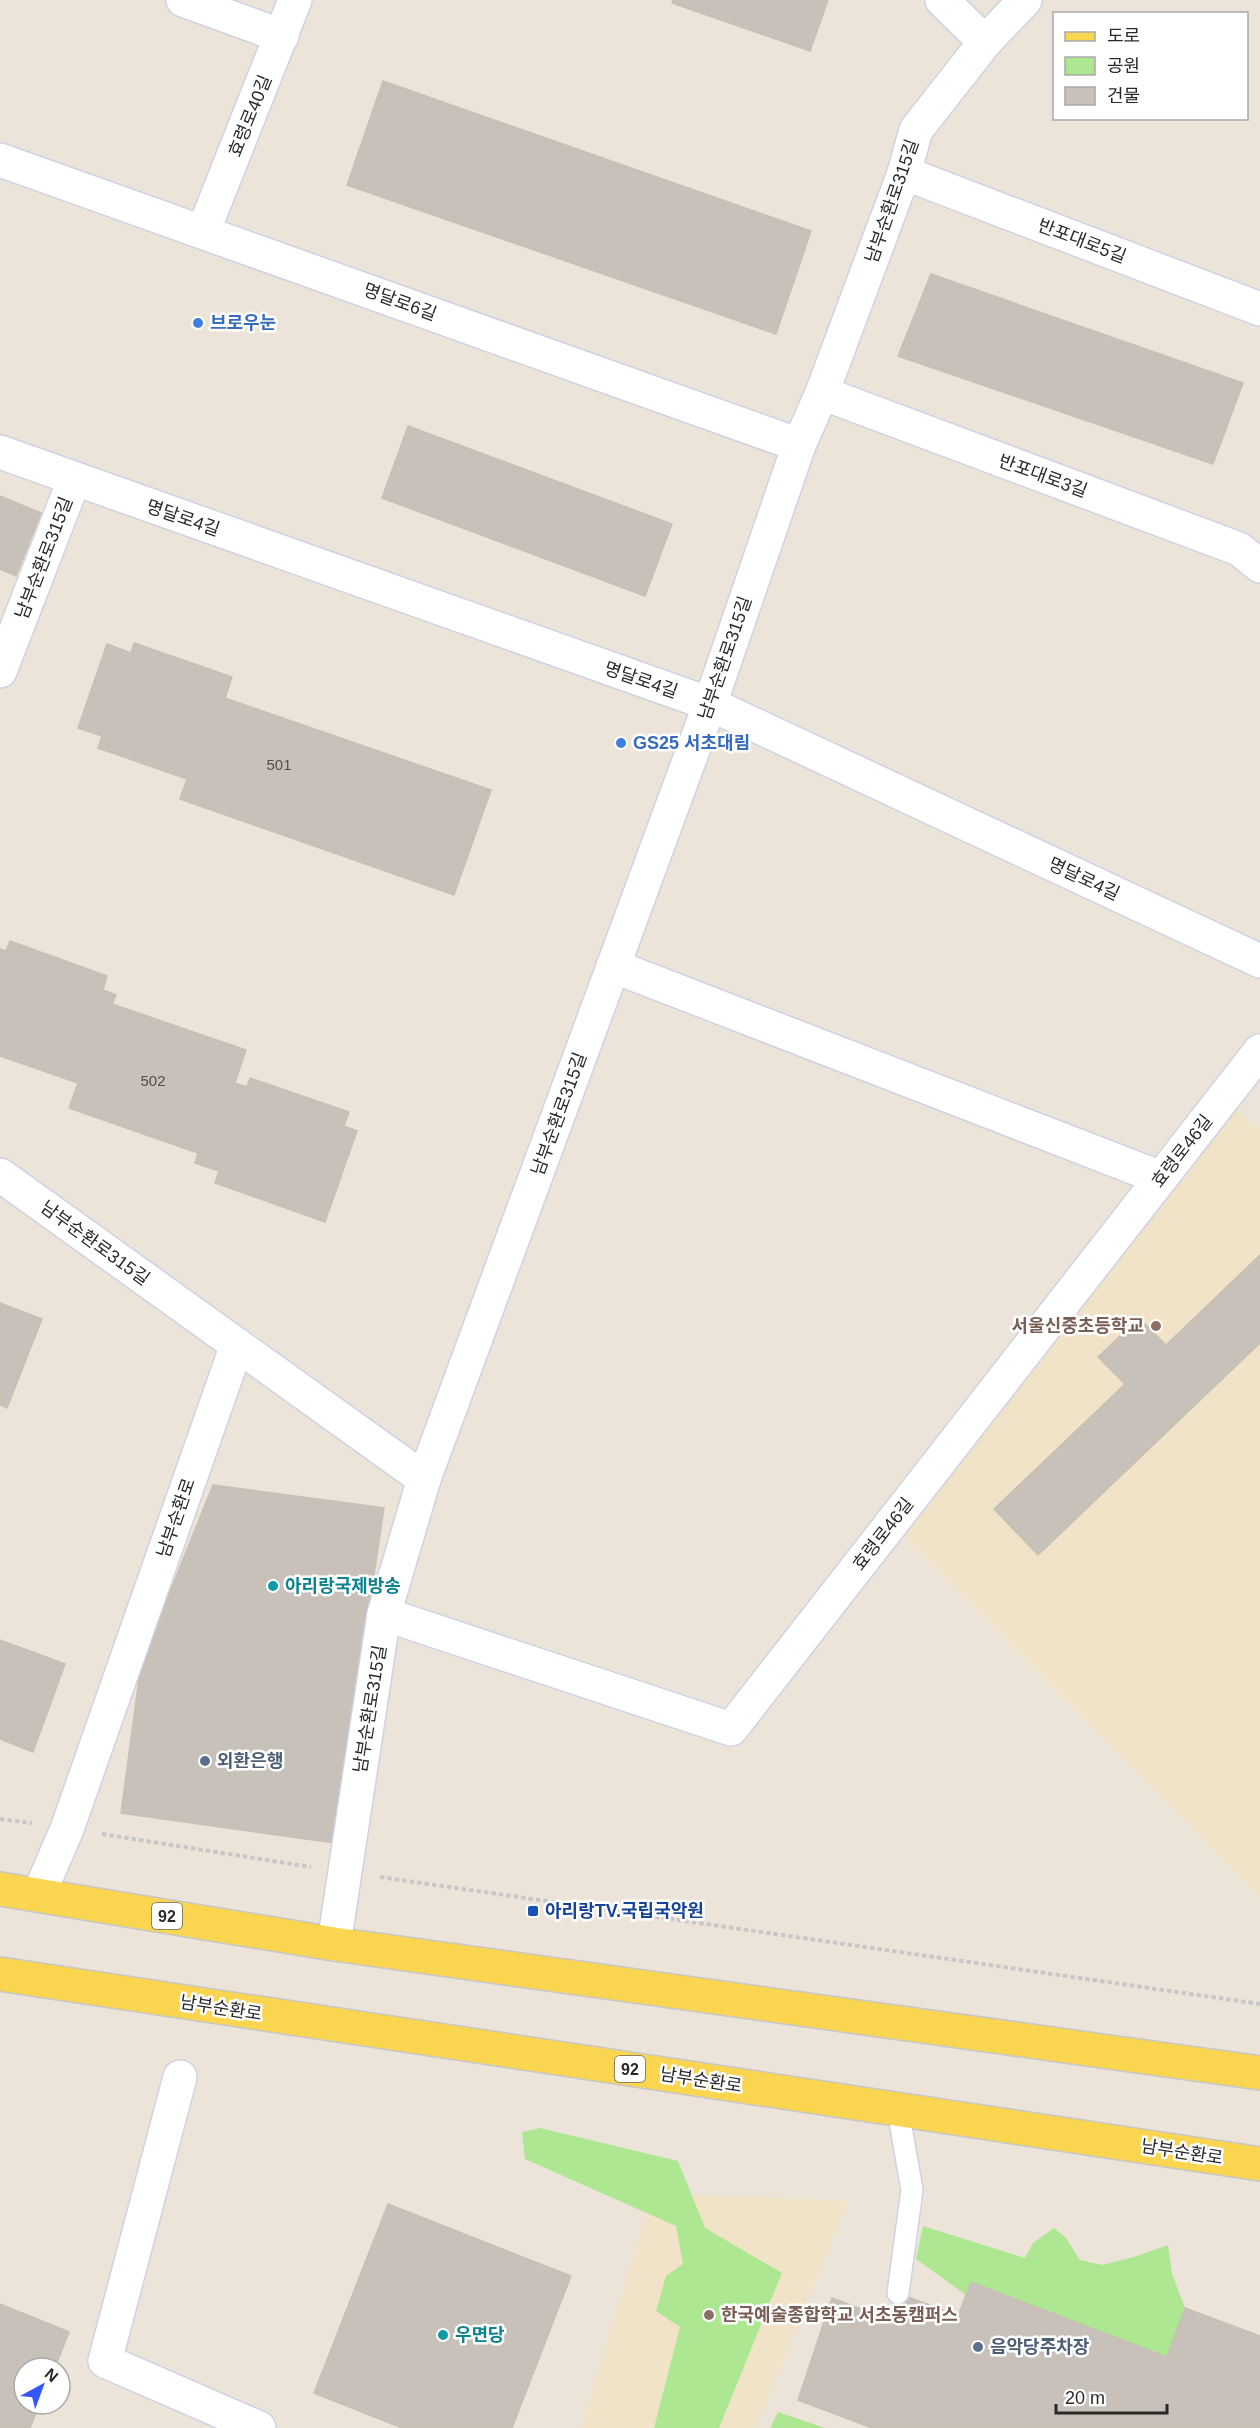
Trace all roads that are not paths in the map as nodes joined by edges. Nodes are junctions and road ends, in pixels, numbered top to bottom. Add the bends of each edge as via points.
1 (183, 0) edge
2 (295, 0) edge
3 (942, 0) edge
4 (1025, 0) edge
5 (282, 36) junction
6 (985, 42) junction
7 (0, 160) edge
8 (904, 173) junction
9 (203, 232) junction
10 (1260, 309) edge
11 (822, 393) junction
12 (799, 445) junction
13 (0, 452) edge
14 (74, 480) junction
15 (1260, 566) edge
16 (0, 671) edge
17 (710, 704) junction
18 (1260, 961) edge
19 (613, 966) junction
20 (1260, 1051) edge
21 (0, 1176) edge
22 (1161, 1178) junction
23 (237, 1345) junction
24 (424, 1479) junction
25 (384, 1614) junction
26 (0, 1889) edge
27 (39, 1894) junction
28 (334, 1944) junction
29 (0, 1974) edge
30 (1260, 2073) edge
31 (180, 2077) dead end
32 (898, 2110) junction
33 (1260, 2164) edge
34 (898, 2293) dead end
35 (260, 2428) edge

1 - 5 street
2 - 5 street, 효령로40길
3 - 6 street
4 - 6 street, 남부순환로315길
5 - 9 street, 효령로40길
6 - 8 street, 남부순환로315길 via 916,130
7 - 9 street, 명달로6길
8 - 10 street, 반포대로5길
8 - 11 street, 남부순환로315길
9 - 12 street, 명달로6길
11 - 12 street, 남부순환로315길
11 - 15 street, 반포대로3길 via 1239,549
12 - 17 street, 남부순환로315길
13 - 14 street, 명달로4길
14 - 16 street, 남부순환로315길
14 - 17 street, 명달로4길
17 - 18 street, 명달로4길
17 - 19 street, 남부순환로315길
19 - 22 street
19 - 24 street, 남부순환로315길
20 - 22 street, 효령로46길
21 - 23 street, 남부순환로315길
22 - 25 street, 효령로46길 via 731,1728
23 - 24 street, 남부순환로315길
23 - 27 street, 남부순환로 via 67,1829
24 - 25 street, 남부순환로315길
25 - 28 street, 남부순환로315길
26 - 27 main road, 92
27 - 28 main road, 92
28 - 30 main road, 92
29 - 32 main road, 남부순환로 / 92
31 - 35 street via 105,2361
32 - 33 main road, 남부순환로 / 92
32 - 34 lane via 912,2190

